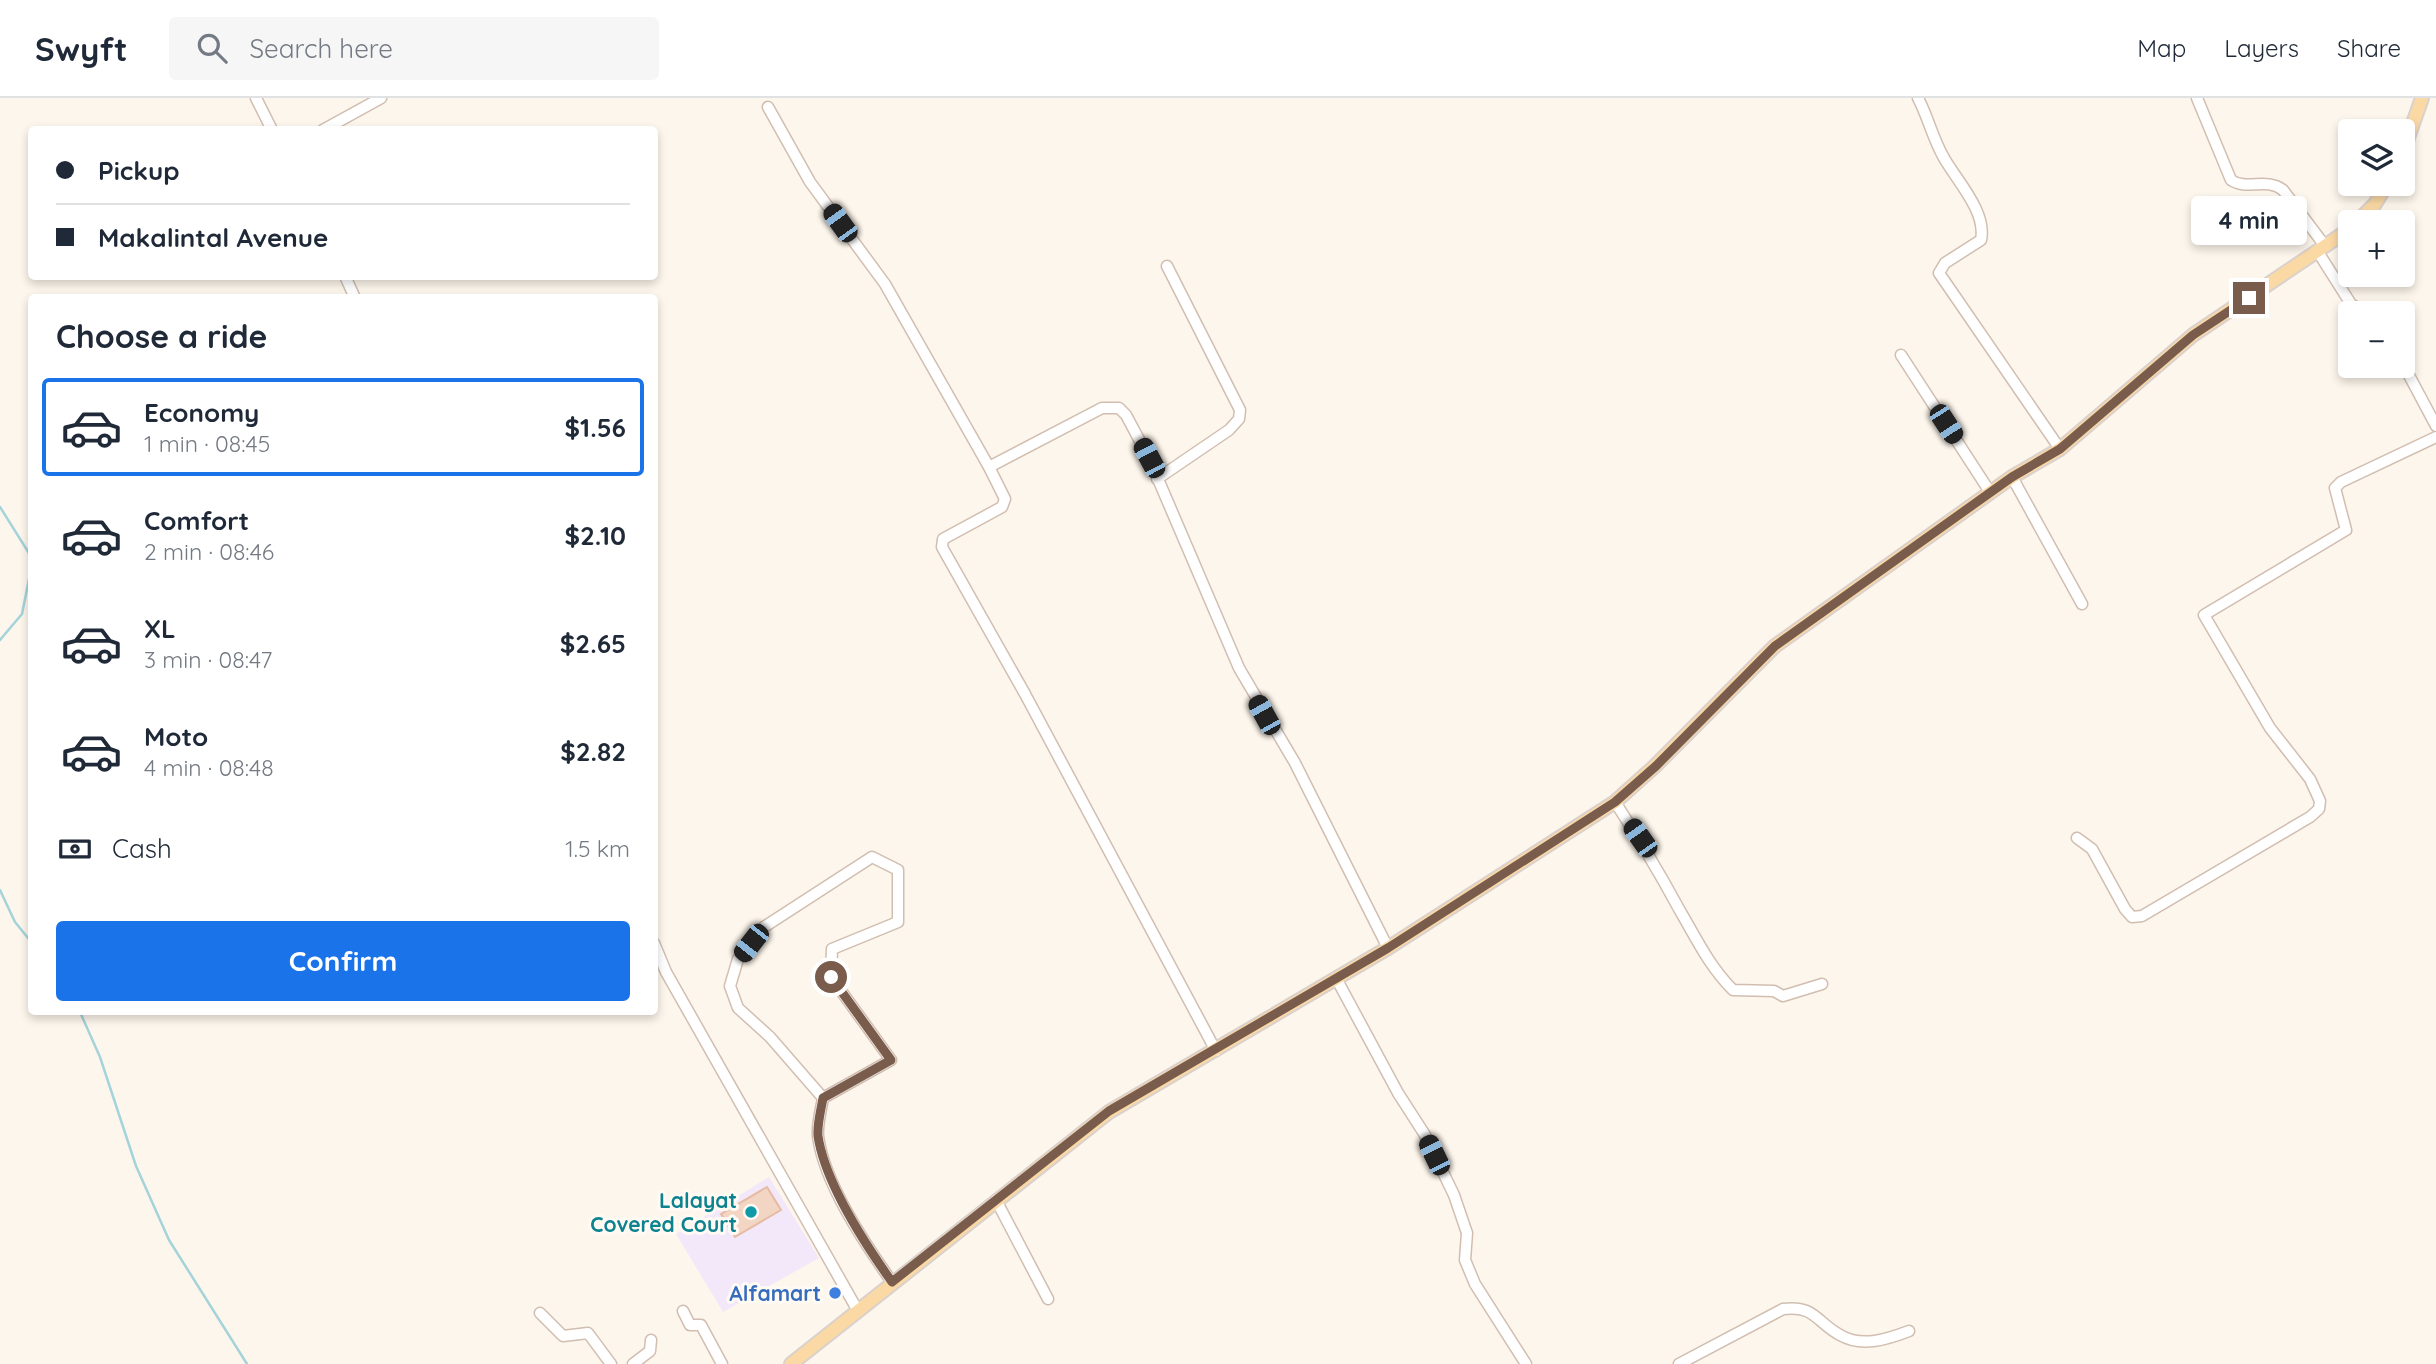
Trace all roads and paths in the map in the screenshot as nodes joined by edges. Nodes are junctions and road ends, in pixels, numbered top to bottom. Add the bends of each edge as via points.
1 (256, 98) edge
2 (381, 98) edge
3 (1918, 98) edge
4 (2197, 98) edge
5 (2422, 98) edge
6 (768, 107) dead end
7 (2415, 119) edge
8 (270, 126) edge
9 (330, 126) edge
10 (2380, 196) edge
11 (2369, 210) edge
12 (2338, 238) edge
13 (2322, 249) junction
14 (1167, 266) dead end
15 (2349, 301) edge
16 (1901, 355) dead end
17 (2410, 378) edge
18 (2436, 426) edge
19 (2436, 437) edge
20 (2060, 449) junction
21 (989, 467) junction
22 (2012, 477) junction
23 (1157, 479) junction
24 (1990, 492) junction
25 (2082, 604) dead end
26 (1615, 802) junction
27 (2077, 838) dead end
28 (1388, 948) junction
29 (658, 953) edge
30 (1336, 978) junction
31 (1822, 984) dead end
32 (1216, 1051) junction
33 (823, 1098) junction
34 (996, 1200) junction
35 (892, 1282) junction
36 (1048, 1298) dead end
37 (683, 1311) dead end
38 (858, 1311) junction
39 (540, 1313) dead end
40 (1909, 1331) dead end
41 (651, 1340) dead end
42 (611, 1364) edge
43 (633, 1364) edge
44 (722, 1364) edge
45 (791, 1364) edge
46 (1525, 1364) edge
47 (1679, 1364) edge

1 - 8 street
2 - 9 street
3 - 20 street via 1942,156 1983,229 1981,240 1945,263 1939,273
4 - 13 street via 2231,180 2238,185 2274,183
5 - 7 main road
6 - 21 street via 810,182 885,284
10 - 11 main road
12 - 13 main road
13 - 15 street
13 - 20 main road via 2193,335
14 - 23 street via 1240,410 1229,430
16 - 24 street
17 - 18 street
19 - 27 street via 2341,482 2335,488 2346,530 2204,615 2270,728 2310,779 2319,809 2142,916 2132,917 2125,909 2092,849
20 - 22 main road
21 - 23 street via 1109,406 1126,415
21 - 32 street via 1005,499 1002,507 950,534 942,547
22 - 24 main road
22 - 25 street
23 - 28 street via 1239,668 1295,763
24 - 26 main road via 1775,646
26 - 28 main road
26 - 31 street via 1640,838 1699,947 1733,990 1774,991 1783,996
28 - 30 main road
29 - 38 street
30 - 32 main road
30 - 46 street via 1454,1195 1467,1233 1465,1260 1475,1284
32 - 34 main road via 1109,1111
33 - 33 street via 771,1037 738,1007 730,986 738,959 764,927 872,857 898,870 898,922 832,949 831,977 891,1060
33 - 35 street via 818,1134 827,1168 864,1243
34 - 35 main road
34 - 36 street
35 - 38 main road
37 - 44 street via 690,1325 701,1325
38 - 45 main road
39 - 42 street via 563,1336 588,1333
40 - 47 street via 1885,1340 1860,1342 1840,1336 1816,1314 1799,1307 1783,1309
41 - 43 street via 650,1350

